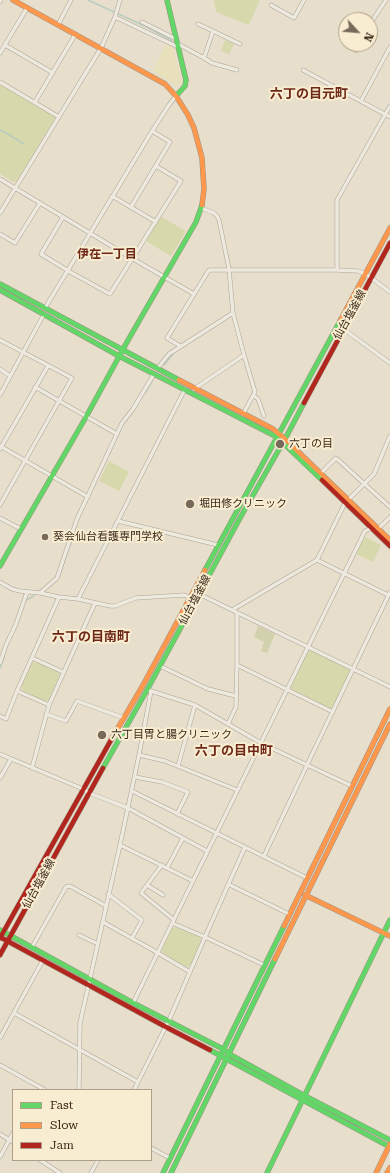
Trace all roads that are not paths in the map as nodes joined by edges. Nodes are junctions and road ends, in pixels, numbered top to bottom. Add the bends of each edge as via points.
1 (71, 0) edge
2 (120, 0) edge
3 (167, 0) edge
4 (304, 0) edge
5 (386, 0) edge
6 (16, 1) edge
7 (271, 5) dead end
8 (27, 8) junction
9 (378, 12) edge
10 (116, 14) junction
11 (142, 22) dead end
12 (198, 24) dead end
13 (58, 25) junction
14 (213, 31) junction
15 (75, 35) junction
16 (176, 39) junction
17 (240, 44) dead end
18 (5, 45) junction
19 (178, 45) junction
20 (390, 47) edge
21 (101, 48) junction
22 (0, 53) edge
23 (204, 58) junction
24 (237, 70) dead end
25 (303, 70) dead end
26 (53, 73) junction
27 (0, 82) edge
28 (176, 96) junction
29 (361, 101) junction
30 (35, 102) junction
31 (390, 106) edge
32 (386, 114) junction
33 (390, 117) edge
34 (59, 118) junction
35 (152, 131) junction
36 (156, 166) junction
37 (0, 179) edge
38 (15, 188) junction
39 (112, 196) junction
40 (40, 203) junction
41 (131, 207) junction
42 (202, 208) junction
43 (0, 213) edge
44 (63, 217) junction
45 (156, 222) junction
46 (390, 228) edge
47 (90, 233) junction
48 (0, 234) edge
49 (390, 244) edge
50 (133, 260) junction
51 (229, 269) junction
52 (68, 270) junction
53 (337, 270) junction
54 (366, 274) junction
55 (164, 278) junction
56 (371, 278) junction
57 (0, 284) edge
58 (0, 290) edge
59 (390, 292) edge
60 (194, 294) junction
61 (45, 308) junction
62 (233, 313) junction
63 (44, 314) junction
64 (338, 325) junction
65 (343, 329) junction
66 (0, 340) edge
67 (180, 346) junction
68 (122, 350) junction
69 (23, 352) junction
70 (244, 355) junction
71 (119, 356) junction
72 (390, 363) edge
73 (48, 366) junction
74 (0, 369) edge
75 (157, 369) junction
76 (154, 374) junction
77 (10, 376) junction
78 (35, 387) junction
79 (185, 389) junction
80 (194, 389) junction
81 (0, 395) edge
82 (253, 395) junction
83 (59, 401) junction
84 (243, 414) junction
85 (86, 416) junction
86 (264, 416) dead end
87 (117, 434) junction
88 (278, 435) junction
89 (390, 436) edge
90 (284, 440) junction
91 (0, 448) edge
92 (25, 461) junction
93 (320, 474) junction
94 (52, 476) junction
95 (364, 483) junction
96 (88, 497) junction
97 (347, 501) junction
98 (0, 505) edge
99 (390, 507) edge
100 (0, 518) edge
101 (390, 518) edge
102 (118, 521) junction
103 (371, 528) junction
104 (21, 529) junction
105 (379, 529) junction
106 (390, 540) edge
107 (218, 545) junction
108 (390, 546) edge
109 (317, 560) junction
110 (0, 566) edge
111 (344, 574) junction
112 (0, 582) edge
113 (27, 592) junction
114 (40, 593) junction
115 (199, 594) junction
116 (389, 594) edge
117 (59, 597) junction
118 (189, 597) junction
119 (78, 599) junction
120 (95, 603) junction
121 (232, 610) junction
122 (237, 613) junction
123 (308, 647) junction
124 (32, 658) junction
125 (0, 663) edge
126 (237, 665) junction
127 (160, 666) junction
128 (354, 669) junction
129 (64, 672) junction
130 (142, 687) junction
131 (390, 687) edge
132 (287, 689) junction
133 (17, 691) junction
134 (149, 691) junction
135 (236, 696) junction
136 (49, 705) junction
137 (195, 705) junction
138 (333, 712) junction
139 (389, 712) edge
140 (46, 714) junction
141 (0, 716) edge
142 (124, 718) junction
143 (228, 724) junction
144 (390, 724) edge
145 (261, 743) junction
146 (0, 754) edge
147 (139, 755) junction
148 (11, 759) junction
149 (307, 765) junction
150 (178, 766) junction
151 (32, 768) junction
152 (135, 777) junction
153 (0, 778) edge
154 (352, 786) junction
155 (83, 789) junction
156 (237, 790) junction
157 (132, 792) junction
158 (89, 793) junction
159 (128, 808) junction
160 (177, 814) junction
161 (216, 833) junction
162 (183, 838) junction
163 (120, 845) junction
164 (245, 847) junction
165 (208, 851) junction
166 (264, 856) junction
167 (162, 865) junction
168 (167, 868) junction
169 (307, 878) junction
170 (193, 881) junction
171 (147, 884) junction
172 (228, 884) junction
173 (300, 893) junction
174 (108, 894) junction
175 (163, 895) dead end
176 (306, 896) junction
177 (106, 906) junction
178 (289, 914) junction
179 (390, 920) edge
180 (173, 921) junction
181 (103, 922) junction
182 (2, 931) edge
183 (384, 933) junction
184 (79, 935) dead end
185 (11, 936) junction
186 (390, 936) edge
187 (0, 937) edge
188 (205, 937) junction
189 (132, 938) junction
190 (8, 941) junction
191 (98, 944) junction
192 (32, 947) junction
193 (158, 952) junction
194 (0, 956) edge
195 (43, 960) junction
196 (264, 965) junction
197 (190, 972) junction
198 (90, 979) junction
199 (88, 985) junction
200 (133, 1003) junction
201 (14, 1013) junction
202 (168, 1022) junction
203 (166, 1027) junction
204 (0, 1038) edge
205 (80, 1049) junction
206 (223, 1049) junction
207 (221, 1055) junction
208 (228, 1056) junction
209 (0, 1065) edge
210 (138, 1082) junction
211 (38, 1088) edge
212 (79, 1089) edge
213 (134, 1089) edge
214 (304, 1098) junction
215 (0, 1134) edge
216 (390, 1140) edge
217 (11, 1141) edge
218 (390, 1146) edge
219 (152, 1149) edge
220 (0, 1157) edge
221 (170, 1158) junction
222 (42, 1161) edge
223 (97, 1161) edge
224 (390, 1168) edge
225 (60, 1173) edge
226 (91, 1173) edge
227 (163, 1173) edge
228 (171, 1173) edge
229 (267, 1173) edge
230 (376, 1173) edge
231 (387, 1173) edge

1 - 13 street
2 - 10 street
3 - 16 street
4 - 7 street via 294,18
5 - 9 street
6 - 8 street
8 - 13 street
8 - 18 street
10 - 19 street
10 - 21 street
11 - 16 street
12 - 14 street
13 - 15 street
14 - 17 street
14 - 23 street
15 - 21 street
15 - 26 street
16 - 19 street
18 - 22 street
18 - 26 street
19 - 23 street
19 - 28 street via 186,82
20 - 29 street
21 - 28 street via 165,84
21 - 34 street
23 - 24 street
25 - 29 street
26 - 30 street
27 - 30 street
28 - 35 street
28 - 42 street via 194,128 199,147 204,179
29 - 32 street
30 - 34 street
31 - 32 street
32 - 33 street
32 - 53 street via 337,200
34 - 38 street
35 - 36 street via 170,142
35 - 39 street
36 - 41 street
36 - 45 street via 181,181
37 - 38 street
38 - 40 street
38 - 43 street
39 - 41 street
39 - 47 street
40 - 44 street
40 - 48 street via 15,243
41 - 45 street
42 - 51 street via 217,216
42 - 55 street
44 - 47 street
44 - 52 street via 41,254
45 - 50 street
46 - 54 street, 仙台塩釜線
47 - 50 street
47 - 52 street
49 - 56 street, 仙台塩釜線
50 - 52 street via 110,294
50 - 55 street
51 - 53 street
51 - 60 street via 208,270
51 - 62 street
52 - 61 street
53 - 54 street
54 - 56 street
54 - 64 street, 仙台塩釜線
55 - 60 street
55 - 68 street
56 - 59 street
56 - 65 street, 仙台塩釜線
57 - 61 street
58 - 63 street
60 - 67 street via 168,338
61 - 68 street
62 - 67 street
62 - 70 street
63 - 69 street
63 - 71 street
64 - 65 street
64 - 88 street, 仙台塩釜線
65 - 72 street
65 - 90 street, 仙台塩釜線
66 - 69 street
67 - 75 street via 169,354
68 - 71 street
68 - 75 street
69 - 73 street
69 - 77 street
70 - 80 street
70 - 82 street via 255,392
71 - 76 street
71 - 85 street
73 - 78 street
73 - 83 street via 72,378
74 - 77 street
75 - 80 street
76 - 79 street
76 - 87 street
77 - 81 street
78 - 83 street
78 - 91 street
79 - 88 street
79 - 102 street
80 - 84 street
82 - 84 street
82 - 86 street via 258,399
83 - 85 street
83 - 92 street
84 - 88 street
85 - 87 street
85 - 94 street
87 - 96 street
88 - 90 street
88 - 107 street, 仙台塩釜線
89 - 95 street via 374,474
90 - 93 street
90 - 97 street
90 - 115 street, 仙台塩釜線
91 - 92 street
92 - 94 street
92 - 98 street
93 - 95 street via 336,458
93 - 97 street
94 - 96 street
94 - 104 street
95 - 97 street
95 - 99 street
96 - 114 street via 77,519 57,578
97 - 103 street
97 - 105 street
97 - 109 street
100 - 104 street
101 - 105 street
102 - 107 street
102 - 119 street
103 - 105 street
103 - 108 street
103 - 111 street via 365,531
104 - 110 street
105 - 106 street
107 - 118 street, 仙台塩釜線
109 - 111 street
109 - 121 street
111 - 116 street
111 - 123 street
112 - 113 street via 12,589
113 - 114 street
113 - 125 street
114 - 117 street
115 - 121 street
115 - 127 street, 仙台塩釜線
116 - 128 street
117 - 119 street
117 - 124 street
118 - 120 street via 184,595 136,598 114,606
118 - 130 street, 仙台塩釜線
119 - 120 street
120 - 129 street
121 - 122 street
122 - 123 street
122 - 126 street
123 - 128 street
123 - 132 street
124 - 129 street
124 - 133 street
126 - 132 street
126 - 135 street
127 - 134 street, 仙台塩釜線
127 - 135 street via 208,688
128 - 131 street
128 - 138 street
129 - 136 street
130 - 134 street
130 - 142 street, 仙台塩釜線
132 - 138 street
132 - 145 street
133 - 136 street
133 - 141 street via 6,718
134 - 137 street
134 - 147 street
134 - 158 street, 仙台塩釜線
135 - 143 street via 236,707
136 - 140 street
137 - 143 street
137 - 150 street
138 - 149 street
139 - 154 street
140 - 142 street via 66,721 77,701
140 - 151 street
142 - 155 street, 仙台塩釜線
143 - 145 street
144 - 176 street
145 - 149 street
145 - 156 street
146 - 148 street
147 - 150 street
147 - 152 street
148 - 151 street
148 - 153 street
149 - 154 street
149 - 166 street
150 - 156 street
151 - 155 street
152 - 157 street
152 - 160 street via 162,782 188,792
154 - 169 street
155 - 158 street
155 - 182 street, 仙台塩釜線
156 - 161 street
157 - 159 street
157 - 160 street
158 - 159 street
158 - 185 street, 仙台塩釜線
159 - 162 street
159 - 163 street
160 - 161 street
161 - 164 street
161 - 165 street
162 - 165 street
162 - 168 street
163 - 167 street
163 - 174 street
164 - 166 street
164 - 172 street
165 - 170 street
166 - 169 street
167 - 168 street
167 - 171 street
168 - 170 street
169 - 173 street
170 - 180 street
171 - 175 street
171 - 180 street via 141,893
172 - 178 street
172 - 188 street
173 - 176 street
173 - 178 street
174 - 177 street
174 - 189 street via 142,920
176 - 183 street
176 - 208 street
177 - 181 street
177 - 192 street via 70,886 66,887
178 - 196 street
179 - 183 street
180 - 188 street
180 - 193 street
181 - 189 street
181 - 191 street
182 - 185 street
182 - 187 street, 仙台塩釜線
183 - 186 street
183 - 214 street
184 - 191 street
185 - 190 street, 仙台塩釜線
185 - 192 street
187 - 190 street
188 - 196 street
188 - 197 street
189 - 193 street
190 - 194 street, 仙台塩釜線
190 - 195 street
191 - 198 street
192 - 198 street
193 - 197 street
193 - 200 street
195 - 199 street
195 - 201 street
196 - 206 street
197 - 202 street
198 - 199 street
198 - 200 street
199 - 203 street
199 - 205 street via 80,1023
200 - 202 street
201 - 204 street
201 - 205 street
202 - 203 street
202 - 206 street
203 - 207 street
203 - 210 street
205 - 210 street
205 - 212 street
206 - 207 street
206 - 208 street
207 - 208 street
207 - 221 street
208 - 214 street
208 - 228 street
209 - 211 street
210 - 213 street
214 - 216 street
214 - 218 street
214 - 229 street
215 - 217 street
217 - 220 street
218 - 230 street
219 - 221 street
221 - 227 street
222 - 225 street
223 - 226 street
224 - 231 street

